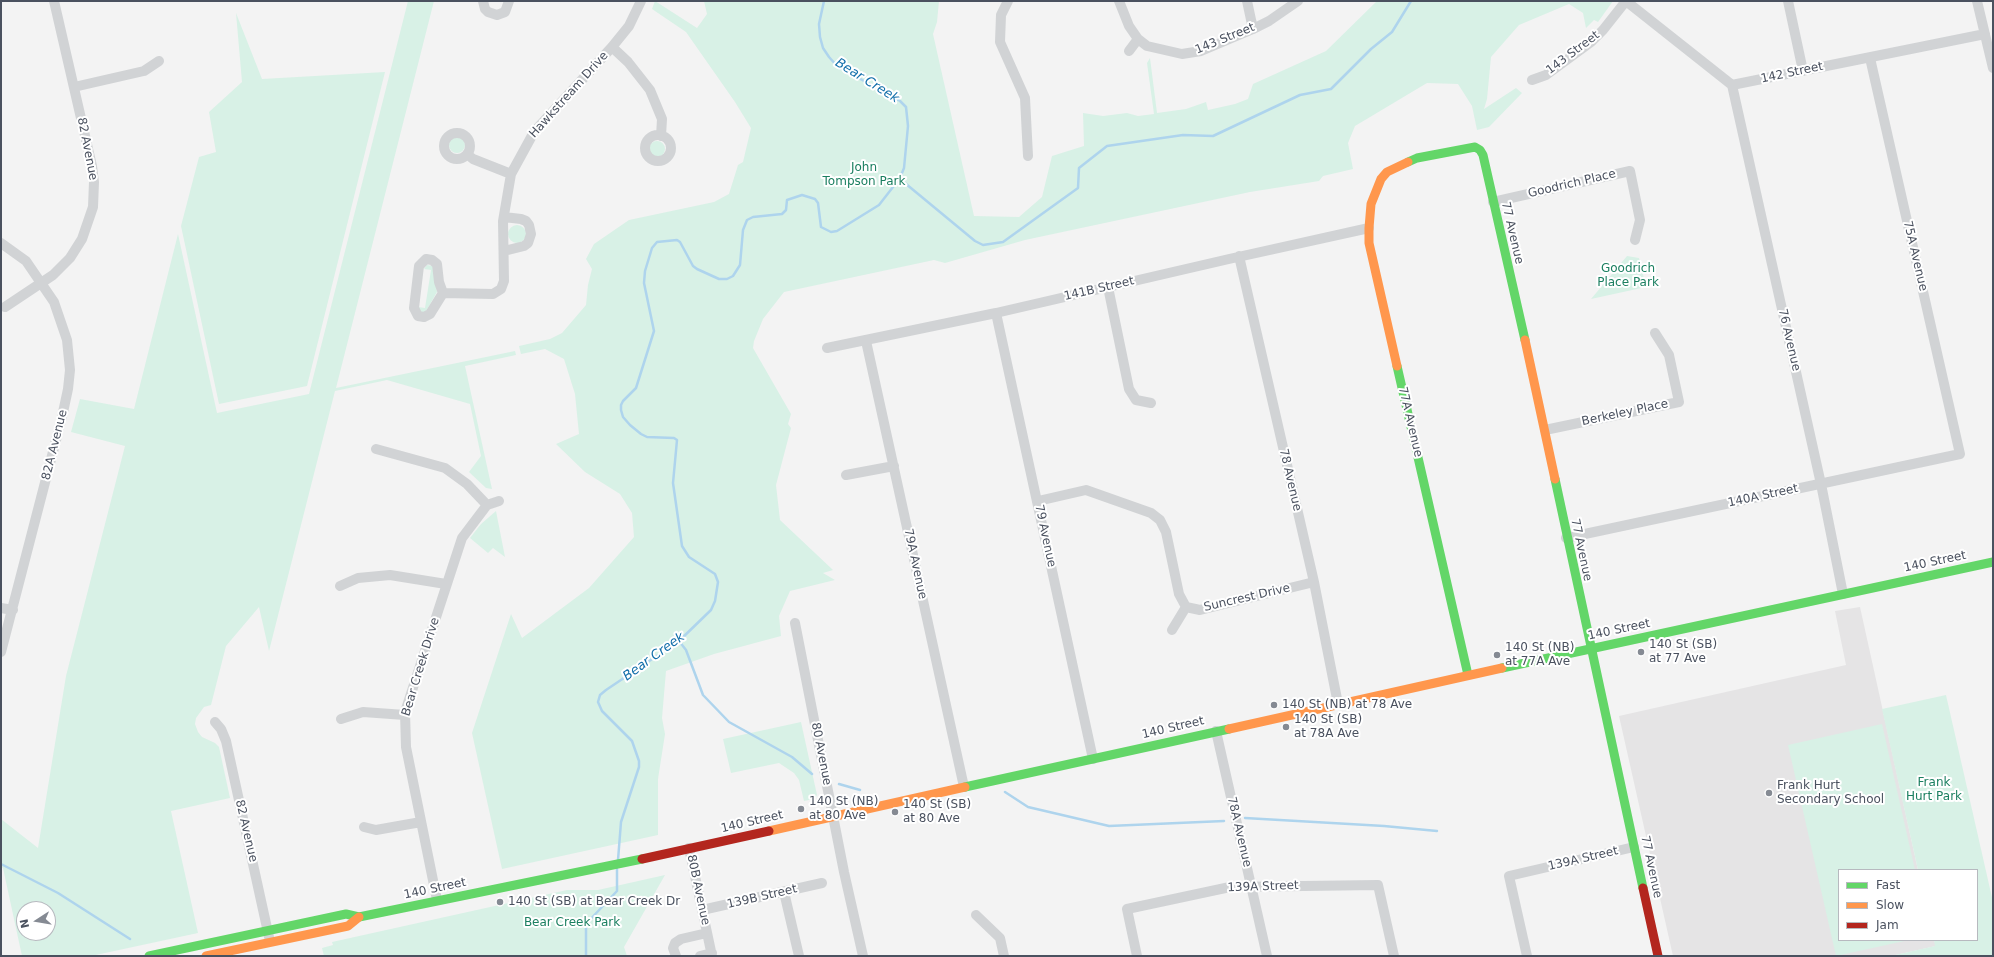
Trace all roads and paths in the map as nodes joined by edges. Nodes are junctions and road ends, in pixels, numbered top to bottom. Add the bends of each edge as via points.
1 (54, 1) edge
2 (483, 1) edge
3 (509, 1) edge
4 (641, 1) edge
5 (1008, 1) edge
6 (1119, 1) edge
7 (1247, 1) edge
8 (1298, 1) edge
9 (1626, 1) edge
10 (1788, 1) edge
11 (1977, 1) edge
12 (1253, 29) junction
13 (1985, 34) junction
14 (1138, 39) junction
15 (612, 47) junction
16 (1128, 51) dead end
17 (1870, 58) junction
18 (159, 61) dead end
19 (1993, 68) edge
20 (1803, 71) junction
21 (1532, 80) dead end
22 (1732, 85) junction
23 (74, 87) junction
24 (661, 136) dead end
25 (467, 154) dead end
26 (1028, 156) dead end
27 (1387, 172) joint
28 (511, 174) junction
29 (1493, 202) junction
30 (504, 216) junction
31 (1369, 228) junction
32 (1634, 240) dead end
33 (1, 243) edge
34 (504, 250) junction
35 (1239, 256) junction
36 (42, 282) junction
37 (1108, 287) junction
38 (443, 293) junction
39 (5, 307) dead end
40 (996, 313) junction
41 (1655, 333) dead end
42 (866, 340) junction
43 (828, 348) dead end
44 (1152, 403) dead end
45 (1546, 430) junction
46 (376, 449) dead end
47 (1960, 454) joint
48 (894, 466) junction
49 (846, 475) dead end
50 (1821, 484) junction
51 (499, 501) dead end
52 (1038, 501) junction
53 (487, 505) junction
54 (1566, 538) junction
55 (1993, 562) edge
56 (1314, 582) junction
57 (446, 584) junction
58 (340, 586) dead end
59 (1843, 594) junction
60 (1186, 607) junction
61 (1, 608) edge
62 (13, 610) junction
63 (795, 623) dead end
64 (1172, 630) dead end
65 (1590, 649) junction
66 (1, 652) edge
67 (1468, 675) junction
68 (1338, 704) junction
69 (404, 715) junction
70 (341, 719) dead end
71 (215, 722) dead end
72 (1216, 731) junction
73 (1093, 758) junction
74 (964, 787) junction
75 (833, 816) junction
76 (421, 822) junction
77 (364, 827) dead end
78 (1634, 847) junction
79 (689, 848) junction
80 (822, 883) dead end
81 (1252, 886) junction
82 (784, 892) junction
83 (437, 900) junction
84 (702, 910) junction
85 (976, 915) dead end
86 (359, 917) junction
87 (268, 930) junction
88 (707, 932) junction
89 (270, 942) junction
90 (712, 955) edge
91 (149, 956) edge
92 (206, 956) edge
93 (676, 956) edge
94 (700, 956) edge
95 (799, 956) edge
96 (863, 956) edge
97 (1004, 956) edge
98 (1137, 956) edge
99 (1267, 956) edge
100 (1394, 956) edge
101 (1527, 956) edge
102 (1658, 956) edge

1 - 23 street, 82 Avenue
2 - 3 street via 485,9 497,15 505,12
4 - 15 street, Hawkstream Drive via 629,26
5 - 26 street via 1001,15 1000,42 1025,98
6 - 14 street via 1129,26
7 - 12 street
8 - 12 street, 143 Street
9 - 21 street, 143 Street via 1591,42 1546,74
9 - 22 street
10 - 20 street
11 - 13 street
12 - 14 street, 143 Street via 1192,53 1173,53 1147,46
13 - 17 street, 142 Street
13 - 19 street
14 - 16 street
15 - 24 street via 628,62 650,90 662,119
15 - 28 street, Hawkstream Drive via 534,132
17 - 20 street, 142 Street
17 - 47 street, 75A Avenue
18 - 23 street via 144,71
20 - 22 street, 142 Street
22 - 50 street, 76 Avenue
23 - 36 street, 82 Avenue via 92,166 93,207 82,239 74,252 62,267
25 - 28 street via 473,160
27 - 29 main road, 77 Avenue via 1417,158 1475,147 1483,155
27 - 31 main road, 77A Avenue via 1375,191
28 - 30 street, Hawkstream Drive
29 - 32 street, Goodrich Place via 1630,171 1640,220
29 - 45 main road, 77 Avenue
30 - 34 street, Hawkstream Drive
30 - 34 street via 526,221 531,234 524,246
31 - 35 street, 141B Street
31 - 67 main road, 77A Avenue via 1371,250
33 - 36 street via 26,261
34 - 38 street, Hawkstream Drive via 504,281 501,289 493,294
35 - 37 street, 141B Street
35 - 56 street, 78 Avenue
36 - 39 street, 82 Avenue
36 - 62 street, 82A Avenue via 54,302 64,330 69,355 69,380
37 - 40 street, 141B Street
37 - 44 street via 1129,389 1136,400
38 - 38 street via 437,264 432,260 423,261 419,266 417,280 414,308 416,314 424,317 430,314
40 - 42 street, 141B Street
40 - 52 street, 79 Avenue
41 - 45 street, Berkeley Place via 1669,355 1679,402
42 - 43 street, 141B Street
42 - 48 street, 79A Avenue
45 - 54 main road, 77 Avenue
46 - 53 street via 445,468 467,484
47 - 50 street, 140A Street
48 - 49 street
48 - 74 street, 79A Avenue
50 - 54 street, 140A Street
50 - 59 street, 76 Avenue
51 - 53 street
52 - 60 street, Suncrest Drive via 1086,490 1151,513 1160,520 1166,532 1178,594
52 - 73 street, 79 Avenue
53 - 57 street, Bear Creek Drive via 462,538
54 - 65 main road, 77 Avenue
55 - 59 main road, 140 Street
56 - 60 street, Suncrest Drive via 1200,610
56 - 68 street, 78 Avenue
57 - 58 street via 390,575 358,578
57 - 69 street, Bear Creek Drive
59 - 65 main road, 140 Street
60 - 64 street
61 - 62 street
62 - 66 street, 82A Avenue
63 - 75 street, 80 Avenue
65 - 67 main road, 140 Street
65 - 78 main road, 77 Avenue
67 - 68 main road, 140 Street
68 - 72 main road, 140 Street
69 - 70 street via 363,712
69 - 76 street, Bear Creek Drive via 406,747
71 - 87 street, 82 Avenue via 226,741
72 - 73 main road, 140 Street
72 - 81 street, 78A Avenue
73 - 74 main road, 140 Street
74 - 75 main road, 140 Street
75 - 79 main road, 140 Street
75 - 96 street, 80 Avenue
76 - 77 street via 376,830
76 - 83 street, Bear Creek Drive
78 - 101 street, 139A Street via 1509,876
78 - 102 main road, 77 Avenue
79 - 83 main road, 140 Street
79 - 84 street, 80B Avenue
80 - 82 street, 139B Street
81 - 98 street, 139A Street via 1230,887 1127,909
81 - 99 street, 78A Avenue
81 - 100 street, 139A Street via 1378,885
82 - 84 street, 139B Street
82 - 95 street
83 - 86 main road, 140 Street
84 - 88 street, 80B Avenue
85 - 97 street via 1000,938
86 - 87 main road, 140 Street via 346,914
86 - 89 main road, 140 Street via 348,926
87 - 89 street, 82 Avenue
87 - 91 main road, 140 Street
88 - 90 street, 80B Avenue
88 - 93 street, 80B Avenue via 675,943 673,948
89 - 92 main road, 140 Street
90 - 94 street, 80B Avenue

